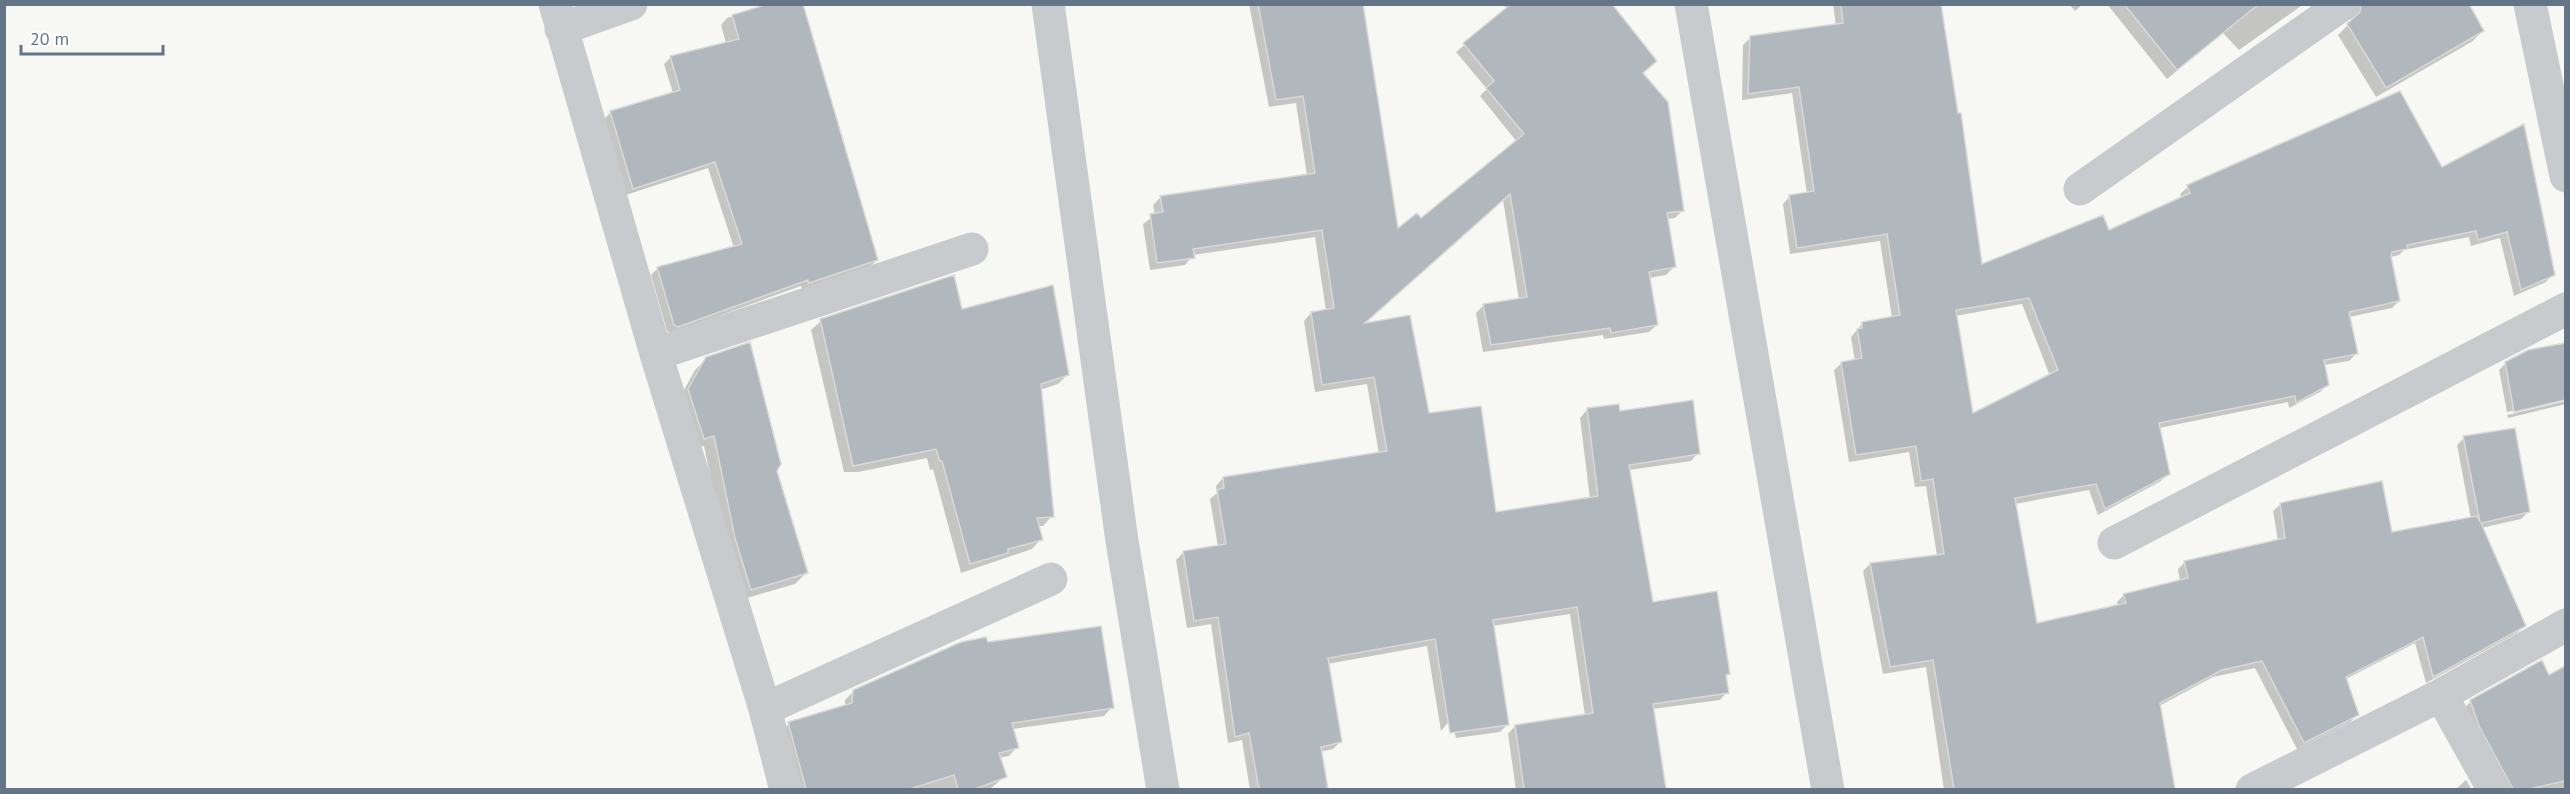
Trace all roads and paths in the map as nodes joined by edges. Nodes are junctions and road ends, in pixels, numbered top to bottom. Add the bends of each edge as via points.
1 (632, 4) edge
2 (1048, 4) edge
3 (1691, 4) edge
4 (2343, 4) edge
5 (2530, 4) edge
6 (558, 17) edge
7 (2565, 176) edge
8 (2080, 189) dead end
9 (972, 249) dead end
10 (2565, 309) edge
11 (656, 354) junction
12 (2114, 543) dead end
13 (1051, 579) dead end
14 (2565, 625) edge
15 (2441, 695) junction
16 (765, 709) junction
17 (786, 789) edge
18 (1162, 789) edge
19 (1828, 789) edge
20 (2253, 789) edge
21 (2494, 789) edge

1 - 6 street
2 - 18 street via 1122,541
3 - 19 street
4 - 8 street
5 - 7 street
6 - 11 street
9 - 11 street
10 - 12 street
11 - 16 street
13 - 16 street
14 - 15 street
15 - 20 street
15 - 21 street
16 - 17 street

